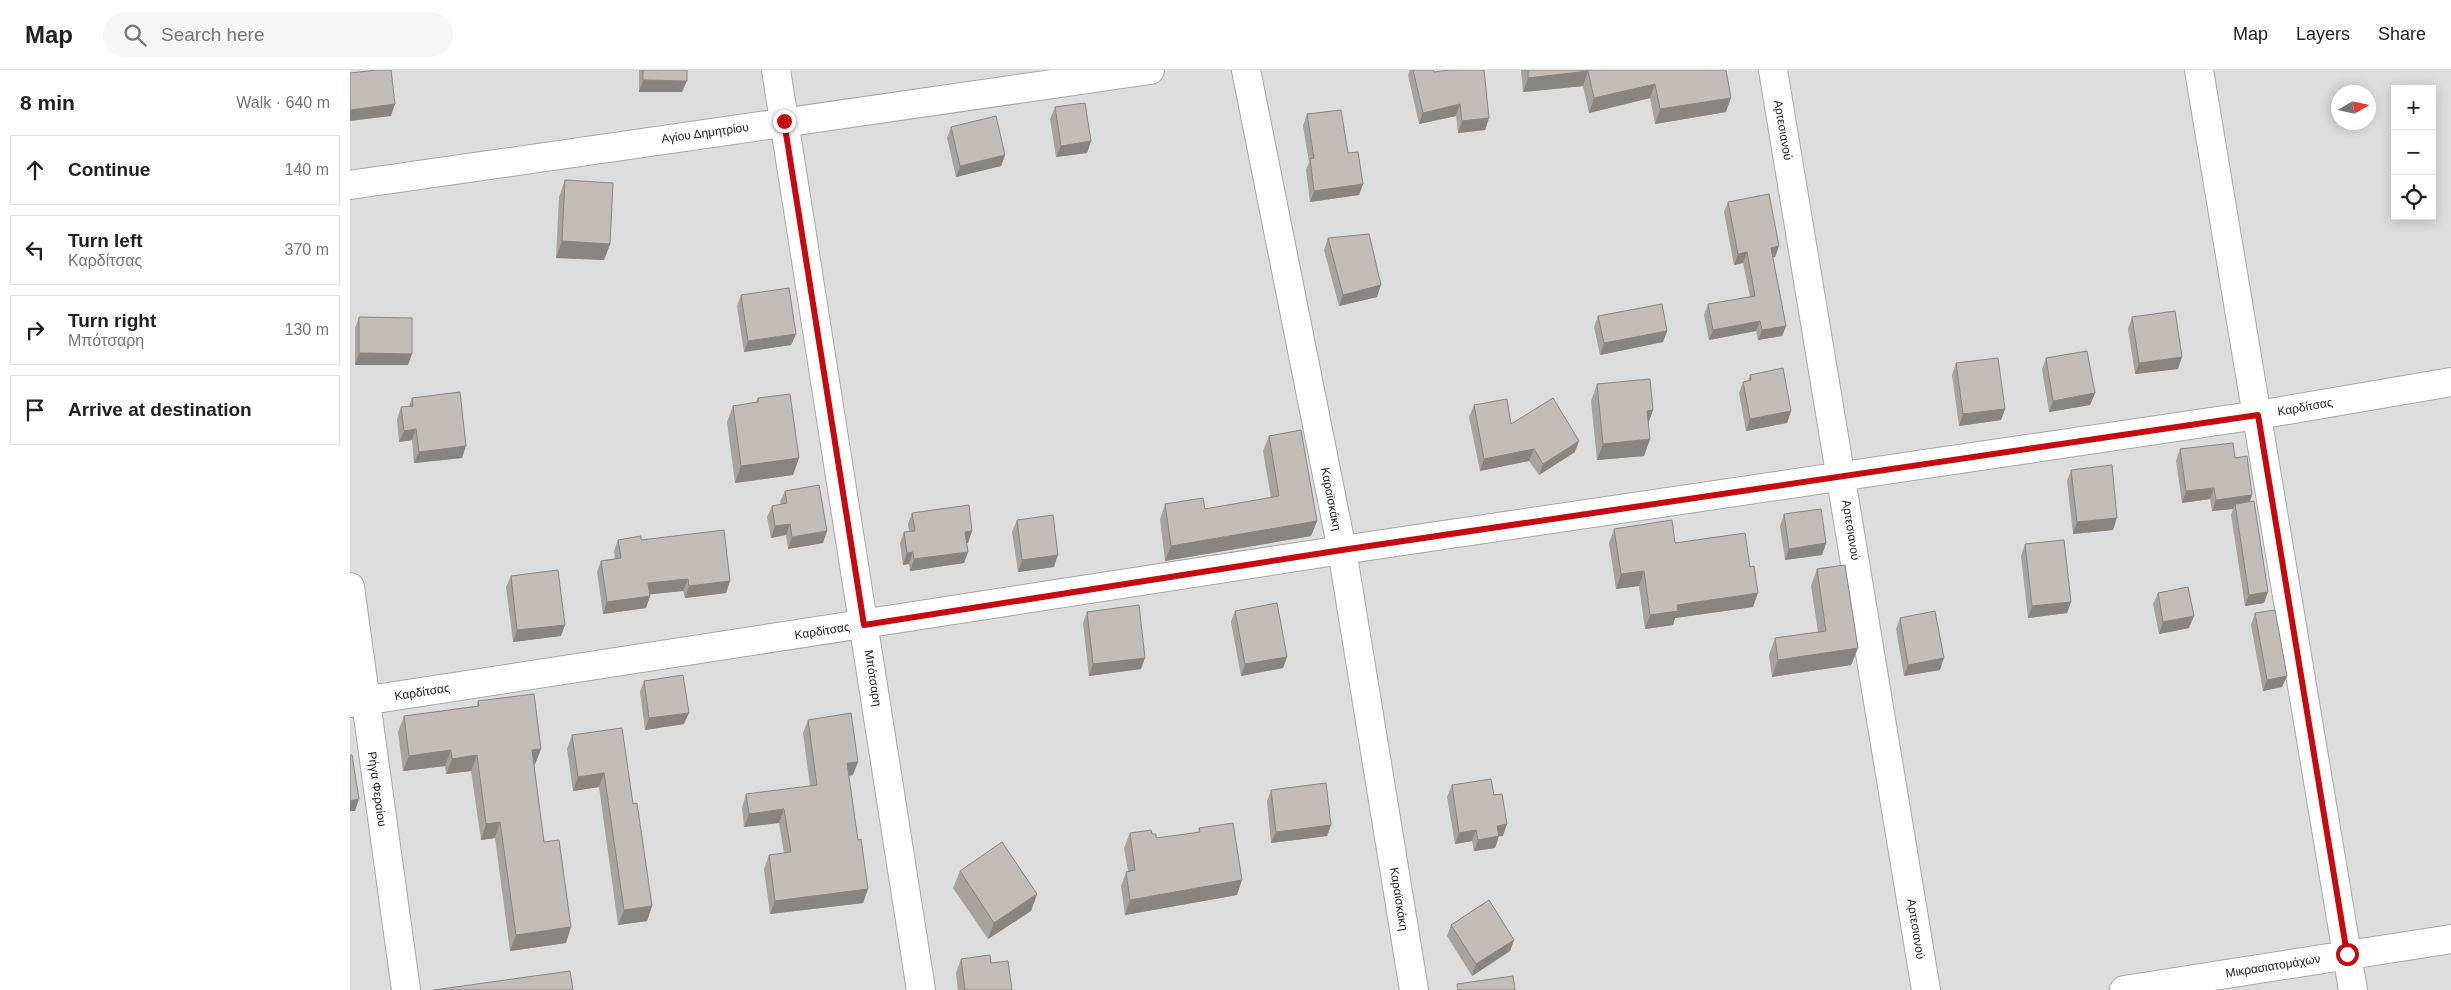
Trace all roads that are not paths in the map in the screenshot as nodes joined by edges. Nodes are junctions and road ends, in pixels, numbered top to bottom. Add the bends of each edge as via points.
1 (776, 70) edge
2 (1150, 70) edge
3 (1246, 70) edge
4 (1773, 70) edge
5 (2199, 70) edge
6 (784, 121) junction
7 (350, 185) edge
8 (2451, 382) edge
9 (2258, 415) junction
10 (1842, 478) junction
11 (1342, 550) junction
12 (350, 587) edge
13 (864, 625) junction
14 (357, 702) edge
15 (2451, 939) edge
16 (2347, 954) junction
17 (406, 990) edge
18 (921, 990) edge
19 (1414, 990) edge
20 (1926, 990) edge
21 (2124, 990) edge
22 (2353, 990) edge

1 - 6 street, Μπότσαρη
2 - 6 street, Αγίου Δημητρίου
3 - 11 street, Καραϊσκάκη
4 - 10 street, Αρτεσιανού
5 - 9 street
6 - 7 street, Αγίου Δημητρίου
6 - 13 street, Μπότσαρη
8 - 9 street, Καρδίτσας
9 - 10 street, Καρδίτσας
9 - 16 street
10 - 11 street, Καρδίτσας
10 - 20 street, Αρτεσιανού
11 - 13 street, Καρδίτσας
11 - 19 street, Καραϊσκάκη
12 - 14 street, Ρήγα Φεραίου
13 - 14 street, Καρδίτσας
13 - 18 street, Μπότσαρη
14 - 17 street, Ρήγα Φεραίου
15 - 16 street, Μικρασιατομάχων
16 - 21 street, Μικρασιατομάχων
16 - 22 street

